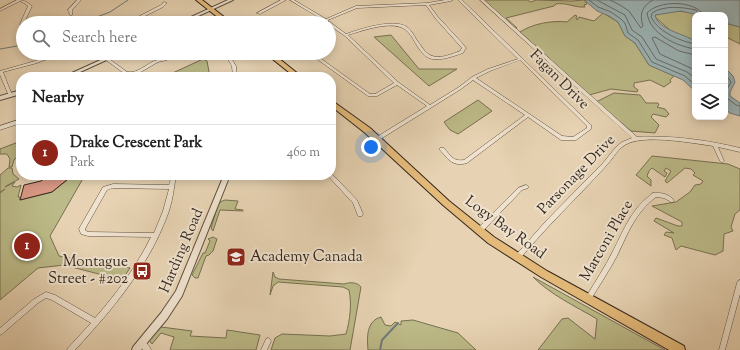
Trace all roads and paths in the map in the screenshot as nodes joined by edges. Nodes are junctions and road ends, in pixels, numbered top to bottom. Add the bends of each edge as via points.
1 (20, 0) edge
2 (79, 0) edge
3 (199, 0) edge
4 (231, 0) edge
5 (284, 0) edge
6 (292, 0) edge
7 (452, 0) edge
8 (460, 0) edge
9 (482, 0) edge
10 (165, 3) dead end
11 (427, 4) junction
12 (211, 9) junction
13 (0, 10) edge
14 (259, 12) dead end
15 (71, 14) dead end
16 (26, 16) edge
17 (142, 16) edge
18 (196, 16) edge
19 (220, 16) edge
20 (318, 16) edge
21 (334, 16) edge
22 (336, 28) edge
23 (346, 35) junction
24 (520, 59) junction
25 (42, 60) edge
26 (105, 60) edge
27 (108, 60) edge
28 (162, 60) edge
29 (230, 60) edge
30 (277, 60) edge
31 (321, 60) edge
32 (0, 72) edge
33 (77, 72) edge
34 (125, 72) edge
35 (138, 72) edge
36 (235, 72) edge
37 (293, 72) edge
38 (473, 78) junction
39 (397, 83) junction
40 (16, 93) edge
41 (10, 95) junction
42 (0, 98) edge
43 (336, 106) edge
44 (429, 106) junction
45 (528, 115) junction
46 (16, 123) edge
47 (0, 128) edge
48 (635, 138) junction
49 (377, 139) junction
50 (715, 145) junction
51 (442, 149) dead end
52 (740, 150) edge
53 (722, 161) dead end
54 (173, 180) edge
55 (225, 180) edge
56 (335, 180) edge
57 (171, 187) junction
58 (526, 187) dead end
59 (671, 200) dead end
60 (360, 214) dead end
61 (479, 231) junction
62 (156, 235) junction
63 (517, 258) junction
64 (740, 283) edge
65 (588, 299) junction
66 (96, 322) junction
67 (0, 332) edge
68 (268, 341) dead end
69 (142, 344) junction
70 (70, 350) edge
71 (136, 350) edge
72 (148, 350) edge
73 (264, 350) edge
74 (680, 350) edge
75 (722, 350) edge

1 - 13 street
1 - 16 street via 30,6
2 - 15 street via 70,10
3 - 12 main road
4 - 12 street
5 - 14 street
6 - 20 street
7 - 11 street
8 - 24 street, Fagan Drive
9 - 48 street
10 - 17 street
11 - 21 street via 359,6
11 - 23 street via 462,46 462,52 443,58 430,57 407,29 399,25 369,27
12 - 18 street
12 - 19 main road
22 - 23 street
23 - 39 street
24 - 38 street
24 - 45 street, Fagan Drive via 589,128 574,139 561,138
25 - 32 street
26 - 33 street
27 - 34 street
28 - 35 street
29 - 36 street
30 - 37 main road
31 - 39 street via 369,95 376,95
32 - 41 street
38 - 44 street
38 - 45 street
39 - 44 street
40 - 41 street
41 - 42 street
43 - 49 main road, Logy Bay Road
44 - 49 street
45 - 51 street via 465,162 453,161
46 - 47 street
48 - 50 street, Parsonage Drive via 650,137
48 - 63 street, Parsonage Drive via 617,148
49 - 61 main road, Logy Bay Road
50 - 52 street, Parsonage Drive
50 - 53 street
54 - 57 street
55 - 69 street, Harding Road via 179,293
56 - 60 street via 355,202
57 - 62 street
57 - 62 street via 109,186 102,192 82,230 88,234
58 - 61 street via 520,189
59 - 65 street, Marconi Place via 665,196 655,195 646,200 633,216
61 - 63 main road, Logy Bay Road
62 - 66 street via 132,276
63 - 65 main road, Logy Bay Road
64 - 75 street
65 - 74 main road, Logy Bay Road
66 - 67 street via 46,295
66 - 70 street
68 - 73 street
69 - 71 street, Harding Road
69 - 72 street

